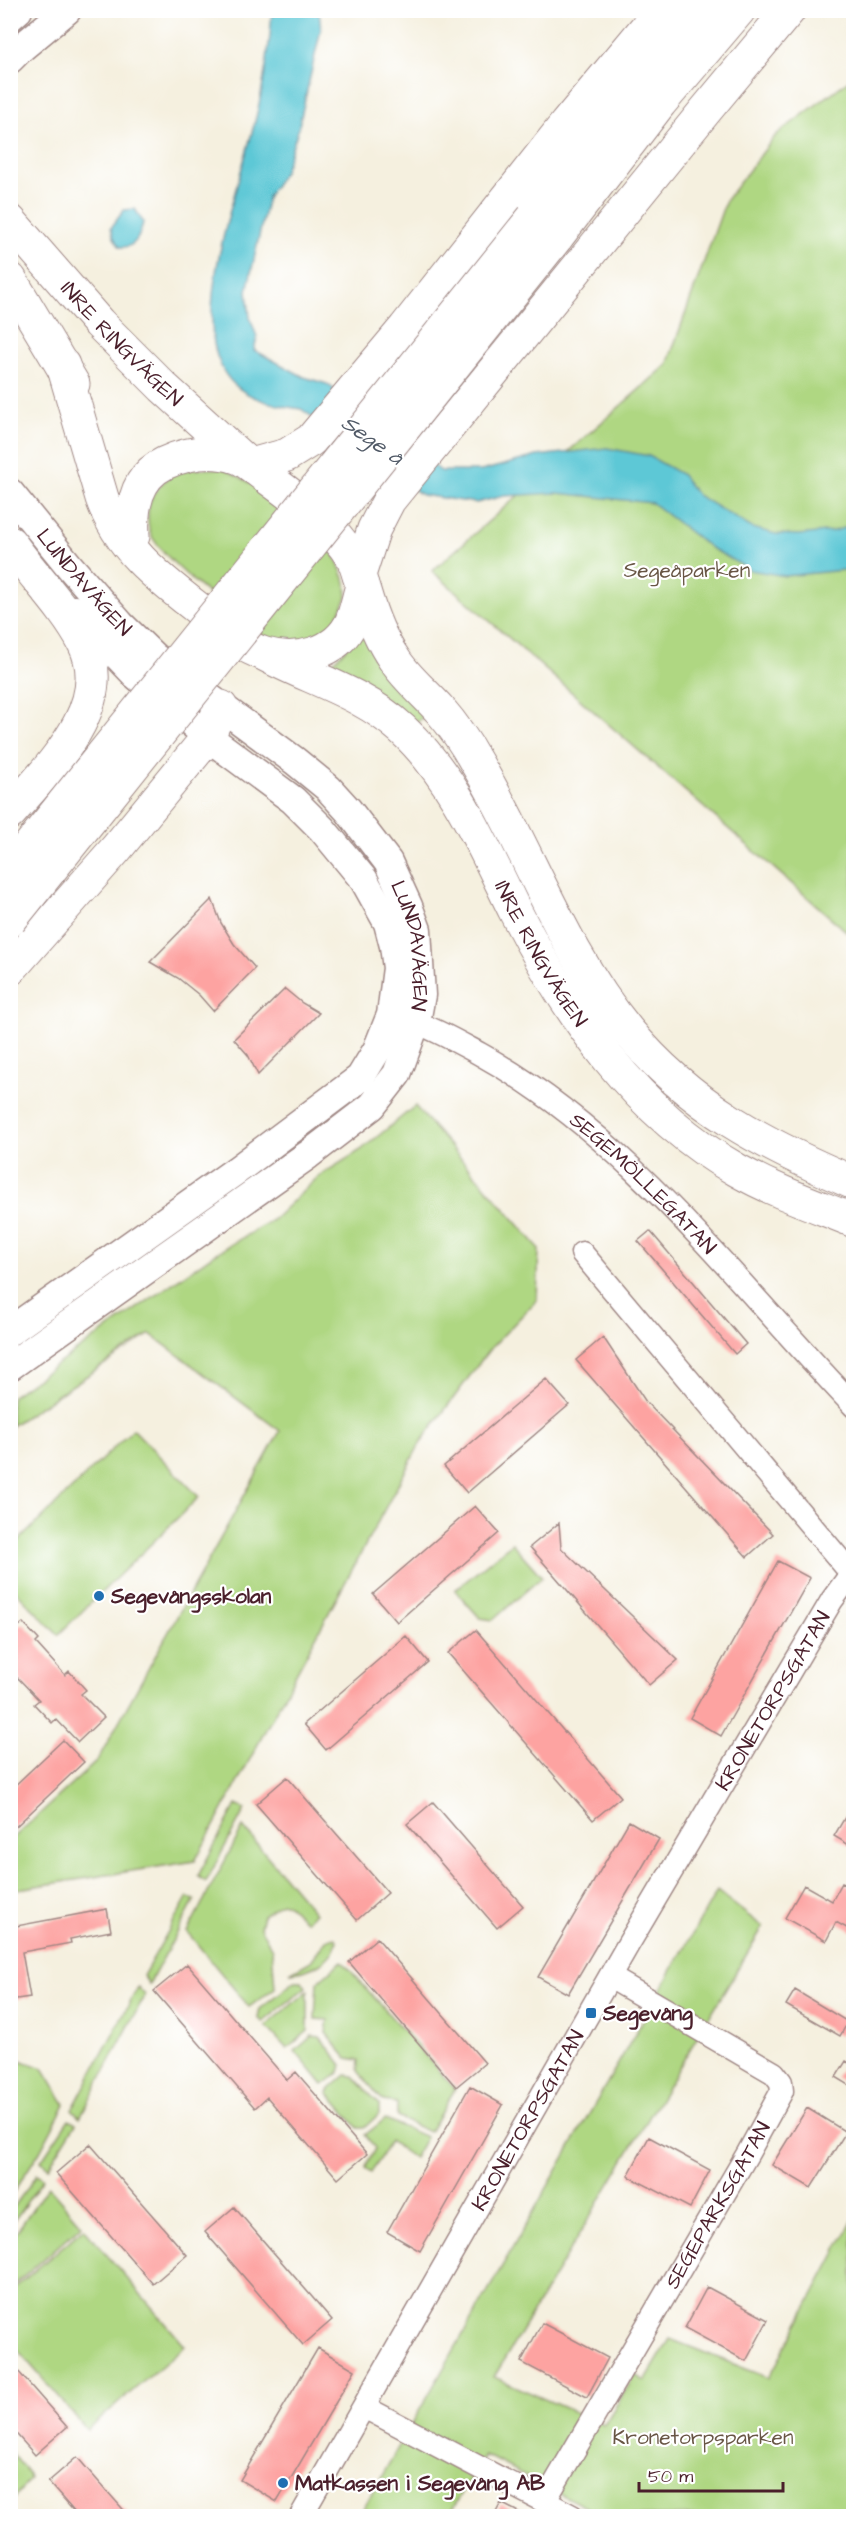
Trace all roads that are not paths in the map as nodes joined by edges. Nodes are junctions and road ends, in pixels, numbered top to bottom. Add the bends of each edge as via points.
1 (18, 10) edge
2 (67, 10) edge
3 (661, 10) edge
4 (699, 10) edge
5 (739, 10) edge
6 (789, 10) edge
7 (10, 17) edge
8 (10, 59) edge
9 (10, 221) edge
10 (545, 228) junction
11 (10, 279) edge
12 (63, 365) junction
13 (246, 462) junction
14 (10, 493) edge
15 (10, 530) edge
16 (133, 536) junction
17 (10, 543) edge
18 (150, 568) junction
19 (360, 580) junction
20 (264, 654) junction
21 (222, 707) junction
22 (208, 736) junction
23 (10, 813) edge
24 (10, 870) edge
25 (10, 920) edge
26 (10, 969) edge
27 (404, 1019) junction
28 (854, 1183) edge
29 (854, 1221) edge
30 (582, 1253) dead end
31 (10, 1331) edge
32 (10, 1366) edge
33 (854, 1406) edge
34 (852, 1571) edge
35 (610, 1977) junction
36 (364, 2407) junction
37 (544, 2502) junction
38 (301, 2517) edge
39 (572, 2517) edge

1 - 7 main road
2 - 8 main road
3 - 13 highway via 311,440 287,455
4 - 10 highway via 642,76
5 - 10 highway
6 - 19 highway via 389,500 374,529
9 - 13 highway, INRE RINGVÄGEN via 99,323
10 - 24 highway, bridge
10 - 25 highway, bridge
11 - 12 highway, INRE RINGVÄGEN
12 - 16 highway via 88,413
12 - 18 highway via 108,517 120,538
13 - 16 highway via 201,452 160,466 136,492
13 - 19 highway via 332,532 353,560
14 - 21 main road, LUNDAVÄGEN via 121,625 154,657
15 - 22 main road, LUNDAVÄGEN via 102,641
16 - 18 highway
17 - 23 highway via 73,625 90,658 91,676 83,719 67,745
18 - 20 highway via 219,625
19 - 20 highway via 351,623 326,649 294,657
19 - 28 highway, INRE RINGVÄGEN via 395,661 440,710 472,755 575,954 628,1032 655,1061 714,1111 753,1137
20 - 29 highway, INRE RINGVÄGEN via 338,686 370,705 425,752 453,792 562,996 639,1094 738,1171
21 - 22 highway
21 - 27 main road, LUNDAVÄGEN via 328,788 388,862 417,930 421,995
22 - 26 highway via 116,849
22 - 27 main road, LUNDAVÄGEN via 293,800 364,880 388,923
27 - 31 main road, LUNDAVÄGEN via 377,1050 360,1078
27 - 32 main road, LUNDAVÄGEN via 397,1074 372,1106
27 - 33 street, SEGEMÖLLEGATAN via 443,1033 495,1062 578,1119 666,1203
30 - 34 street, KRONETORPSGATAN
34 - 35 street, KRONETORPSGATAN
35 - 36 street, KRONETORPSGATAN
35 - 37 street, SEGEPARKSGATAN via 774,2073 782,2091
36 - 37 street
36 - 38 street, KRONETORPSGATAN
37 - 39 street

